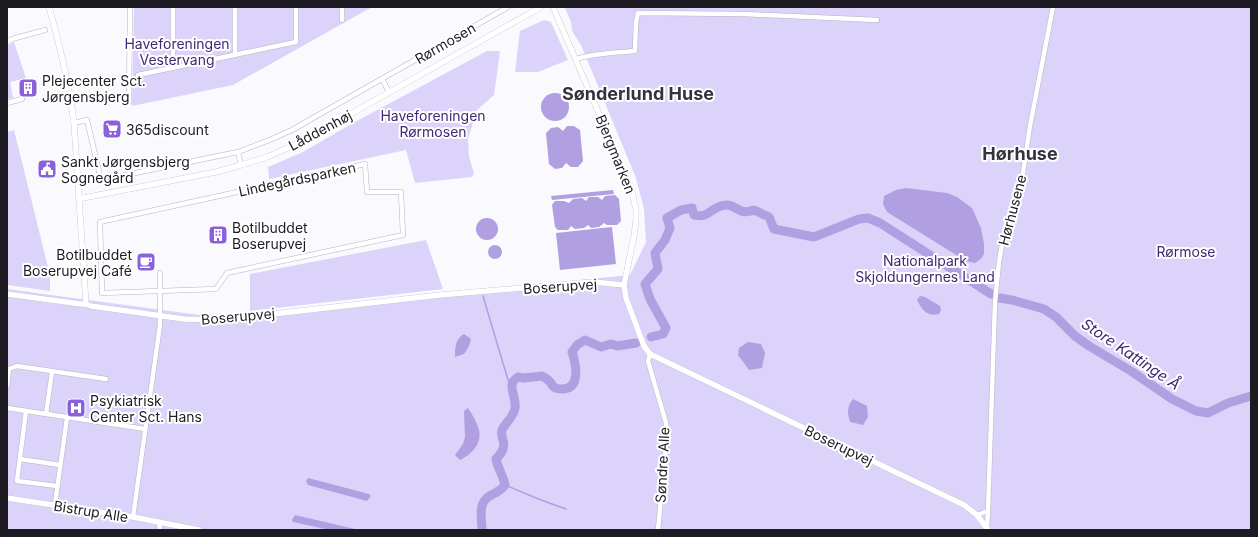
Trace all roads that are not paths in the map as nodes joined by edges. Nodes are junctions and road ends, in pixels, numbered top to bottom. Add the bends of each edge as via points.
1 (49, 7) edge
2 (130, 7) edge
3 (173, 7) edge
4 (235, 7) edge
5 (296, 7) edge
6 (342, 7) edge
7 (508, 7) edge
8 (541, 7) edge
9 (553, 7) edge
10 (1054, 7) edge
11 (342, 20) dead end
12 (877, 20) dead end
13 (45, 30) dead end
14 (7, 42) edge
15 (235, 55) junction
16 (576, 59) junction
17 (173, 68) junction
18 (138, 75) dead end
19 (382, 79) junction
20 (389, 92) junction
21 (22, 99) dead end
22 (7, 102) edge
23 (129, 102) dead end
24 (74, 124) junction
25 (238, 152) junction
26 (241, 165) junction
27 (78, 200) junction
28 (160, 273) dead end
29 (624, 285) junction
30 (160, 290) junction
31 (7, 294) edge
32 (86, 304) junction
33 (161, 316) junction
34 (650, 354) junction
35 (52, 372) junction
36 (106, 379) dead end
37 (7, 386) edge
38 (7, 408) edge
39 (26, 411) junction
40 (46, 414) junction
41 (67, 418) junction
42 (145, 429) junction
43 (20, 459) junction
44 (60, 464) junction
45 (57, 486) junction
46 (7, 498) edge
47 (54, 504) junction
48 (988, 511) junction
49 (977, 515) junction
50 (133, 517) junction
51 (159, 522) junction
52 (988, 529) edge
53 (160, 530) edge
54 (199, 530) edge
55 (658, 530) edge

1 - 24 street via 66,73
2 - 23 street
3 - 17 street
4 - 15 street
5 - 15 street via 296,42
6 - 11 street
7 - 19 street, Rørmosen
8 - 20 street, Låddenhøj
9 - 16 street, Bjergmarken
10 - 48 street, Hørhusene via 1030,126 1020,192 1004,233 1002,247 995,302
12 - 16 street via 638,12 635,52 606,53
13 - 14 street
15 - 17 street
16 - 29 street, Bjergmarken via 634,198 634,236
17 - 18 street
19 - 20 street
19 - 25 street, Rørmosen via 292,130
20 - 26 street, Låddenhøj via 299,143 268,157
21 - 22 street
24 - 25 street, Rørmosen via 88,120 101,180
24 - 27 street
25 - 26 street
26 - 27 street, Låddenhøj
27 - 32 street
28 - 30 street
29 - 33 street, Boserupvej via 593,282 440,295 220,320
29 - 34 street via 626,298 644,346
30 - 30 street, Lindegårdsparken via 102,293 100,222 365,164 367,192 401,192 403,235 227,273 216,289
30 - 33 street
31 - 32 street, Boserupvej
32 - 33 street, Boserupvej
33 - 42 street
34 - 49 street, Boserupvej via 964,505
34 - 55 street, Søndre Alle via 648,361 666,423 667,435
35 - 36 street
35 - 37 street via 17,366 9,369
35 - 40 street
38 - 39 street
39 - 40 street
39 - 43 street
40 - 41 street
41 - 42 street
41 - 44 street
42 - 50 street
43 - 44 street
43 - 45 street via 17,481
44 - 45 street
45 - 47 street
46 - 47 street, Bistrup Alle
47 - 50 street, Bistrup Alle
48 - 49 street
48 - 52 street, Hørhusene
49 - 52 street, Boserupvej
50 - 51 street, Bistrup Alle
51 - 53 street
51 - 54 street, Bistrup Alle

